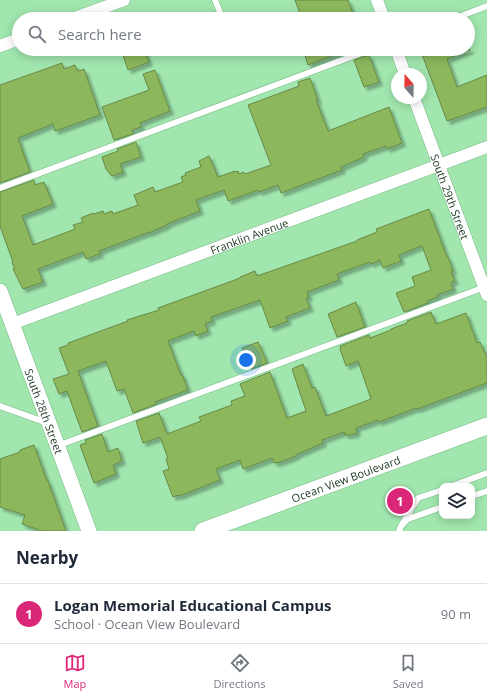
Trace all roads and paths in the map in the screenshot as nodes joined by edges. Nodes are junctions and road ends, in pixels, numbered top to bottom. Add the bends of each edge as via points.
1 (124, 0) edge
2 (215, 0) edge
3 (377, 0) edge
4 (487, 6) edge
5 (91, 12) edge
6 (220, 12) edge
7 (381, 12) edge
8 (471, 12) edge
9 (12, 42) edge
10 (0, 46) edge
11 (353, 56) edge
12 (399, 56) edge
13 (403, 68) edge
14 (416, 104) edge
15 (487, 147) edge
16 (438, 165) junction
17 (0, 188) edge
18 (486, 290) edge
19 (0, 291) edge
20 (12, 324) junction
21 (0, 406) edge
22 (49, 423) junction
23 (487, 426) edge
24 (57, 446) junction
25 (487, 473) edge
26 (460, 483) edge
27 (439, 491) edge
28 (487, 491) edge
29 (475, 495) edge
30 (439, 508) edge
31 (400, 528) edge
32 (89, 531) edge
33 (203, 531) edge

1 - 5 street
2 - 6 lane
3 - 7 street
4 - 8 lane
9 - 10 street
11 - 17 lane
12 - 13 street
14 - 16 street, South 29th Street
15 - 16 street, Franklin Avenue
16 - 18 street, South 29th Street
16 - 20 street, Franklin Avenue
18 - 24 lane
19 - 20 street, South 28th Street
20 - 22 street, South 28th Street
21 - 22 lane
22 - 24 street, South 28th Street
23 - 33 main road, Ocean View Boulevard
24 - 32 street, South 28th Street
25 - 26 lane
27 - 31 lane via 418,498
28 - 29 lane
30 - 31 lane via 408,519

